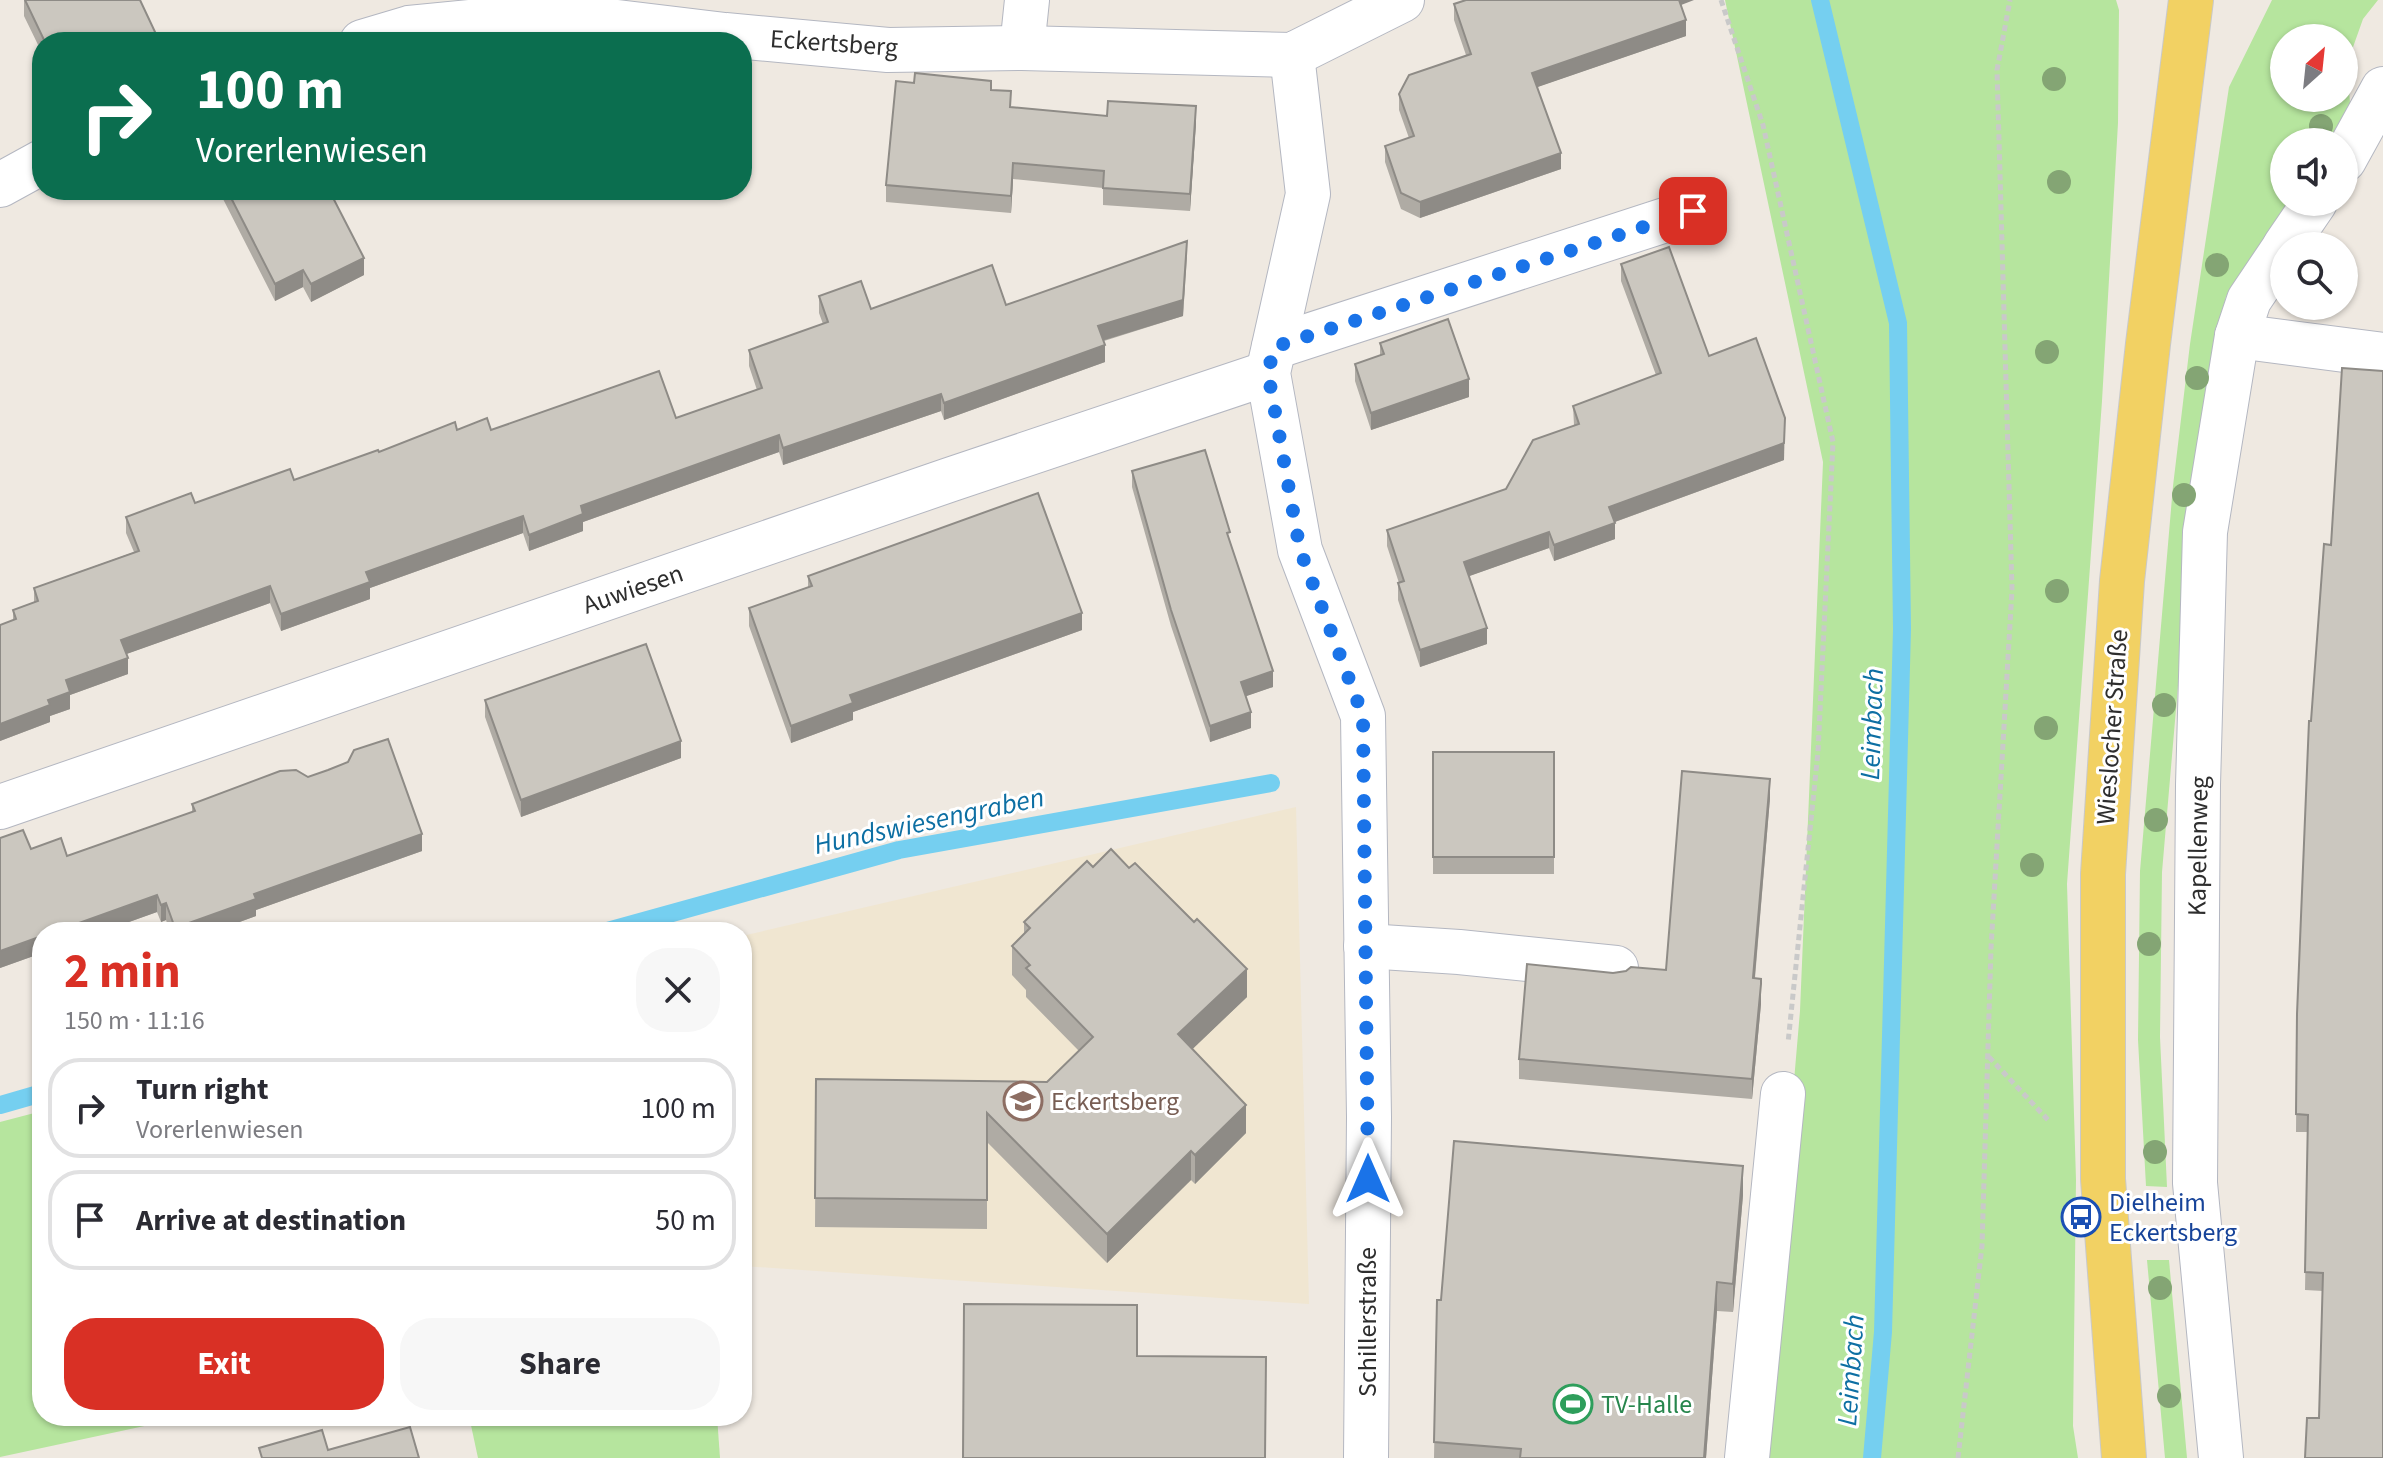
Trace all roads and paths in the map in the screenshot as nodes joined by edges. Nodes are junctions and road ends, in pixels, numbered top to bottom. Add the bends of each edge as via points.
1 (1027, 0) edge
2 (1402, 0) edge
3 (1721, 0) edge
4 (2010, 0) edge
5 (2191, 0) edge
6 (551, 7) edge
7 (396, 32) edge
8 (706, 32) edge
9 (752, 37) edge
10 (1022, 48) junction
11 (1292, 55) junction
12 (2383, 89) edge
13 (2358, 135) edge
14 (32, 167) edge
15 (0, 185) edge
16 (1693, 211) dead end
17 (2270, 269) edge
18 (2237, 336) junction
19 (2383, 355) edge
20 (1271, 360) junction
21 (0, 807) edge
22 (1366, 946) junction
23 (1616, 968) dead end
24 (1988, 1056) junction
25 (1783, 1094) joint
26 (2103, 1179) junction
27 (1366, 1458) edge
28 (1747, 1458) edge
29 (1958, 1458) edge
30 (2124, 1458) edge
31 (2221, 1458) edge

1 - 10 street
2 - 11 street, Eckertsberg
3 - 25 path via 1763,125 1833,442 1818,752
4 - 24 path via 1997,70 2012,590
5 - 26 main road, Wieslocher Straße via 2122,581 2103,874
6 - 7 street, Eckertsberg
6 - 8 street, Eckertsberg
9 - 10 street, Eckertsberg via 888,50
10 - 11 street, Eckertsberg
11 - 20 street, Schillerstraße via 1308,194
12 - 13 street
14 - 15 street
16 - 20 street, Auwiesen
17 - 18 street, Kapellenweg via 2249,300
18 - 19 street
18 - 31 street, Kapellenweg via 2205,532 2198,785 2195,1183
20 - 21 street, Auwiesen via 963,475
20 - 22 street, Schillerstraße via 1300,550 1363,716
22 - 23 street
22 - 27 street, Schillerstraße
24 - 26 path
24 - 29 path via 1982,1246
25 - 28 street
26 - 30 main road, Wieslocher Straße

